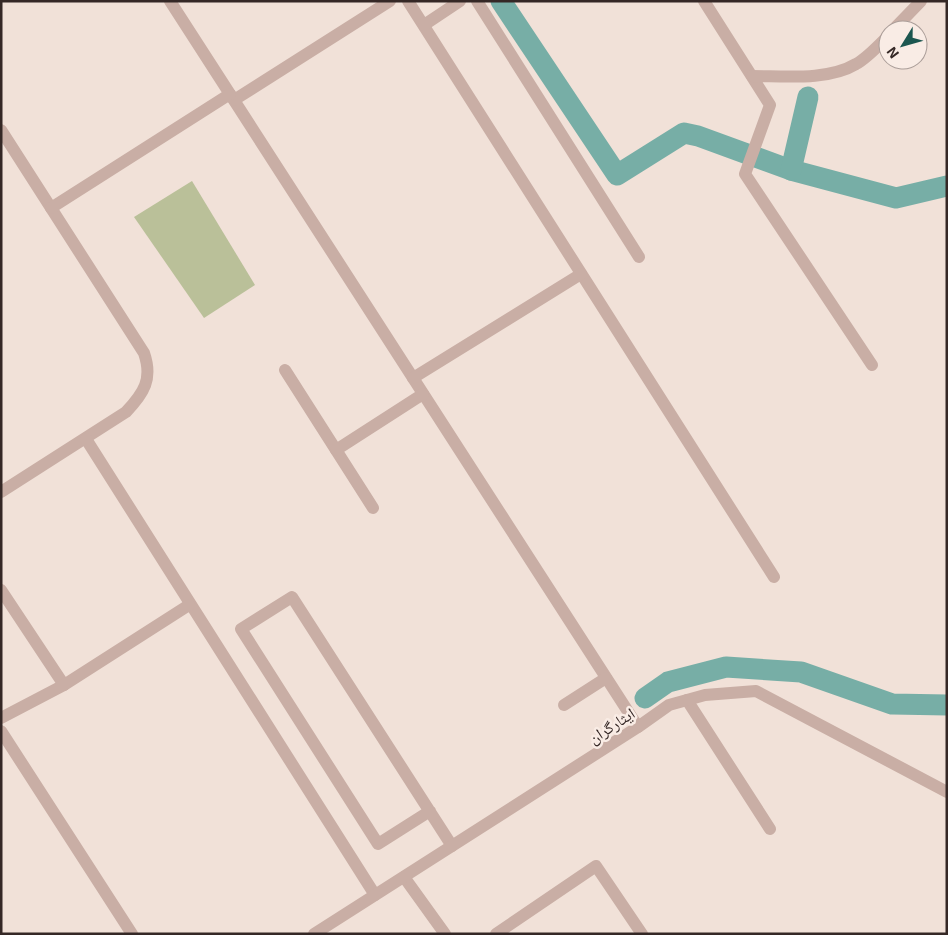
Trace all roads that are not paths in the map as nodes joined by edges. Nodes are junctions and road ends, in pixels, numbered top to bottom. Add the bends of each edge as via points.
1 (170, 1) edge
2 (390, 1) edge
3 (408, 1) edge
4 (460, 1) edge
5 (477, 1) edge
6 (704, 1) edge
7 (921, 1) edge
8 (903, 20) edge
9 (424, 25) junction
10 (878, 45) edge
11 (752, 76) junction
12 (232, 97) junction
13 (1, 130) edge
14 (51, 208) junction
15 (639, 257) dead end
16 (581, 274) junction
17 (872, 365) dead end
18 (285, 370) dead end
19 (413, 378) junction
20 (423, 394) junction
21 (86, 439) junction
22 (336, 450) junction
23 (1, 492) edge
24 (373, 508) dead end
25 (774, 577) dead end
26 (1, 590) edge
27 (189, 605) junction
28 (606, 678) junction
29 (64, 685) junction
30 (686, 700) junction
31 (564, 705) dead end
32 (1, 718) edge
33 (638, 727) junction
34 (1, 731) edge
35 (947, 792) edge
36 (430, 811) junction
37 (770, 829) dead end
38 (452, 846) junction
39 (404, 876) junction
40 (375, 895) junction
41 (132, 934) edge
42 (314, 934) edge
43 (445, 934) edge
44 (496, 934) edge
45 (642, 934) edge

1 - 12 street
2 - 12 street
3 - 9 street
4 - 9 street
5 - 15 street
6 - 11 street
7 - 8 street
9 - 16 street
10 - 11 street via 856,64 830,74
11 - 17 street via 770,105 745,174
12 - 14 street
12 - 19 street
13 - 14 street
14 - 21 street via 144,352 148,365 147,382 138,399 126,412
16 - 19 street
16 - 25 street
18 - 22 street
19 - 20 street
20 - 22 street
20 - 28 street
21 - 23 street
21 - 27 street
22 - 24 street
26 - 29 street
27 - 29 street
27 - 40 street
28 - 31 street
28 - 33 street
29 - 32 street
30 - 33 street, ایثارگران via 669,705
30 - 35 street, ایثارگران via 704,695 756,691
30 - 37 street
33 - 38 street, ایثارگران
34 - 41 street
36 - 36 street via 292,597 241,629 378,844
36 - 38 street
38 - 39 street, ایثارگران
39 - 40 street, ایثارگران
39 - 43 street
40 - 42 street, ایثارگران
44 - 45 street via 596,866

